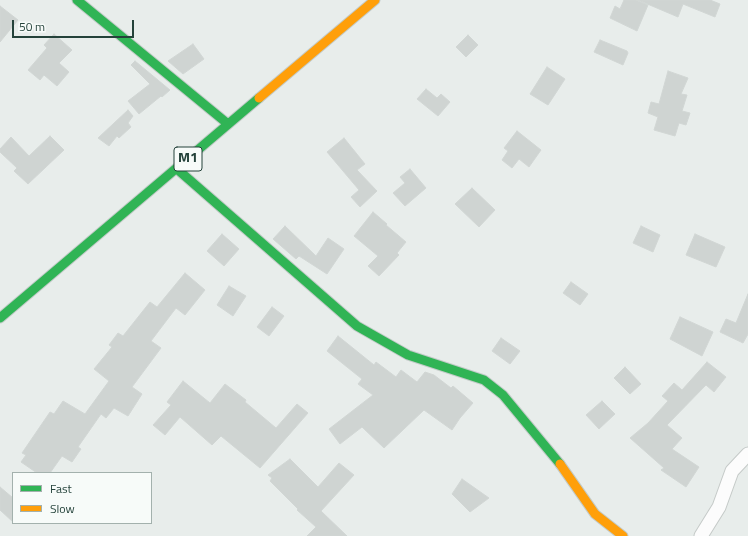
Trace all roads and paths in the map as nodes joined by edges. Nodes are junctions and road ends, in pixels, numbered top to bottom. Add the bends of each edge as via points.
1 (77, 0) edge
2 (375, 0) edge
3 (228, 124) junction
4 (176, 169) junction
5 (0, 318) edge
6 (748, 454) edge
7 (623, 536) edge
8 (701, 536) edge

1 - 3 main road
2 - 3 main road, M1
3 - 4 main road, M1
4 - 5 main road, M1
4 - 7 main road via 357,326 408,355 484,380 503,395 556,458 595,514
6 - 8 street via 732,471 719,507

